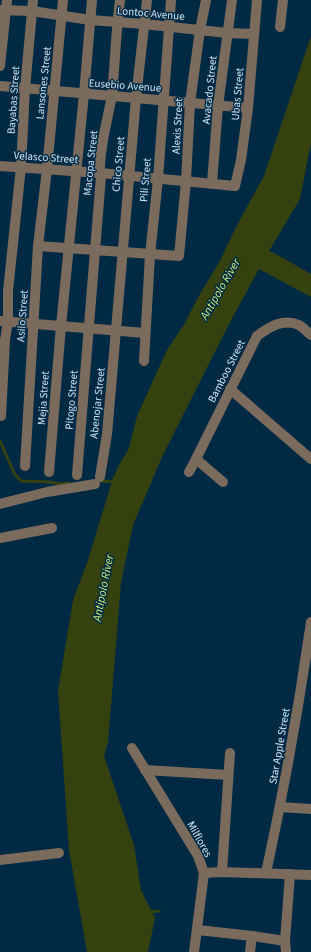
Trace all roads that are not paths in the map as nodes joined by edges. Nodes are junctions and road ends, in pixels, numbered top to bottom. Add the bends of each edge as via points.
1 (33, 0) edge
2 (63, 0) edge
3 (92, 0) edge
4 (120, 0) edge
5 (147, 0) edge
6 (171, 0) edge
7 (206, 0) edge
8 (232, 0) edge
9 (257, 0) edge
10 (283, 0) edge
11 (4, 6) edge
12 (32, 11) junction
13 (62, 16) junction
14 (90, 20) junction
15 (118, 22) junction
16 (144, 24) junction
17 (169, 26) junction
18 (280, 27) dead end
19 (200, 30) junction
20 (227, 33) junction
21 (254, 34) junction
22 (0, 66) edge
23 (0, 86) edge
24 (25, 89) junction
25 (54, 91) junction
26 (84, 94) junction
27 (111, 96) junction
28 (136, 98) junction
29 (163, 100) junction
30 (190, 103) junction
31 (218, 106) junction
32 (248, 108) junction
33 (0, 166) edge
34 (21, 167) junction
35 (47, 169) junction
36 (76, 171) junction
37 (100, 173) junction
38 (129, 176) junction
39 (158, 179) junction
40 (186, 180) junction
41 (212, 183) junction
42 (233, 186) joint
43 (38, 246) junction
44 (69, 249) junction
45 (95, 251) junction
46 (122, 252) junction
47 (150, 255) junction
48 (4, 321) edge
49 (34, 323) junction
50 (61, 326) junction
51 (88, 328) junction
52 (117, 331) junction
53 (145, 333) junction
54 (311, 335) edge
55 (144, 361) dead end
56 (230, 389) junction
57 (1, 416) edge
58 (196, 459) junction
59 (311, 459) edge
60 (25, 466) dead end
61 (50, 472) dead end
62 (189, 472) dead end
63 (77, 475) dead end
64 (223, 482) dead end
65 (0, 504) edge
66 (52, 528) dead end
67 (0, 538) edge
68 (311, 622) edge
69 (132, 748) dead end
70 (230, 753) dead end
71 (144, 770) junction
72 (228, 775) junction
73 (280, 807) junction
74 (311, 809) edge
75 (59, 853) dead end
76 (0, 860) edge
77 (222, 872) junction
78 (204, 873) junction
79 (266, 873) junction
80 (290, 874) junction
81 (311, 875) edge
82 (198, 930) junction
83 (252, 936) junction
84 (285, 941) junction
85 (194, 952) edge
86 (250, 952) edge
87 (286, 952) edge

1 - 12 street, Bayabas Street
2 - 13 street, Lansones Street
3 - 14 street
4 - 15 street, Macopa Street
5 - 16 street, Chico Street
6 - 17 street, Pili Street
7 - 19 street, Alexis Street
8 - 20 street, Avacado Street
9 - 21 street, Ubas Street
10 - 18 street
11 - 12 street, Lontoc Avenue
11 - 22 street
12 - 13 street, Lontoc Avenue
12 - 24 street, Bayabas Street
13 - 14 street, Lontoc Avenue
13 - 25 street, Lansones Street
14 - 15 street, Lontoc Avenue
14 - 26 street
15 - 16 street, Lontoc Avenue
15 - 27 street, Macopa Street
16 - 17 street, Lontoc Avenue
16 - 28 street, Chico Street
17 - 19 street, Lontoc Avenue
17 - 29 street, Pili Street
19 - 20 street, Lontoc Avenue
19 - 30 street, Alexis Street
20 - 21 street, Lontoc Avenue
20 - 31 street, Avacado Street
21 - 32 street, Ubas Street
23 - 24 street, Eusebio Avenue
24 - 25 street, Eusebio Avenue
24 - 34 street, Bayabas Street
25 - 26 street, Eusebio Avenue
25 - 35 street, Lansones Street
26 - 27 street, Eusebio Avenue
26 - 36 street
27 - 28 street, Eusebio Avenue
27 - 37 street, Macopa Street
28 - 29 street, Eusebio Avenue
28 - 38 street, Chico Street
29 - 30 street, Eusebio Avenue
29 - 39 street, Pili Street
30 - 31 street, Eusebio Avenue
30 - 40 street, Alexis Street
31 - 32 street, Eusebio Avenue
31 - 41 street, Avacado Street
32 - 42 street, Ubas Street via 236,184
33 - 34 street, Velasco Street
34 - 35 street, Velasco Street
34 - 48 street, Bayabas Street
35 - 36 street, Velasco Street
35 - 43 street, Asilo Street
36 - 37 street, Velasco Street
36 - 44 street
37 - 38 street, Velasco Street
37 - 45 street, Macopa Street
38 - 39 street, Velasco Street
38 - 46 street, Chico Street
39 - 40 street, Velasco Street
39 - 47 street, Pili Street
40 - 41 street, Velasco Street
40 - 47 street, Alexis Street via 180,255
41 - 42 street, Velasco Street
43 - 44 street
43 - 49 street, Asilo Street
44 - 45 street
44 - 50 street
45 - 46 street
45 - 51 street, Macopa Street
46 - 47 street
46 - 52 street, Chico Street
47 - 53 street, Pili Street
48 - 49 street
48 - 57 street, Bayabas Street
49 - 50 street
49 - 60 street, Asilo Street
50 - 51 street
50 - 61 street, Mejia Street
51 - 52 street
51 - 63 street, Pitogo Street
52 - 53 street
52 - 65 street, Abenojar Street via 107,434 97,480
53 - 55 street, Pili Street
54 - 56 street, Bamboo Street via 299,325 287,322 269,327 257,336
56 - 58 street, Bamboo Street
56 - 59 street
58 - 62 street, Bamboo Street
58 - 64 street
66 - 67 street
68 - 73 street, Star Apple Street via 300,700
69 - 71 street, Milflores
70 - 72 street
71 - 72 street
71 - 78 street, Milflores via 198,856
72 - 77 street
73 - 74 street
73 - 79 street, Star Apple Street
75 - 76 street
77 - 78 street
77 - 79 street
78 - 82 street, Milflores
79 - 80 street
80 - 81 street
80 - 84 street
82 - 83 street
82 - 85 street, Milflores
83 - 84 street
83 - 86 street
84 - 87 street

